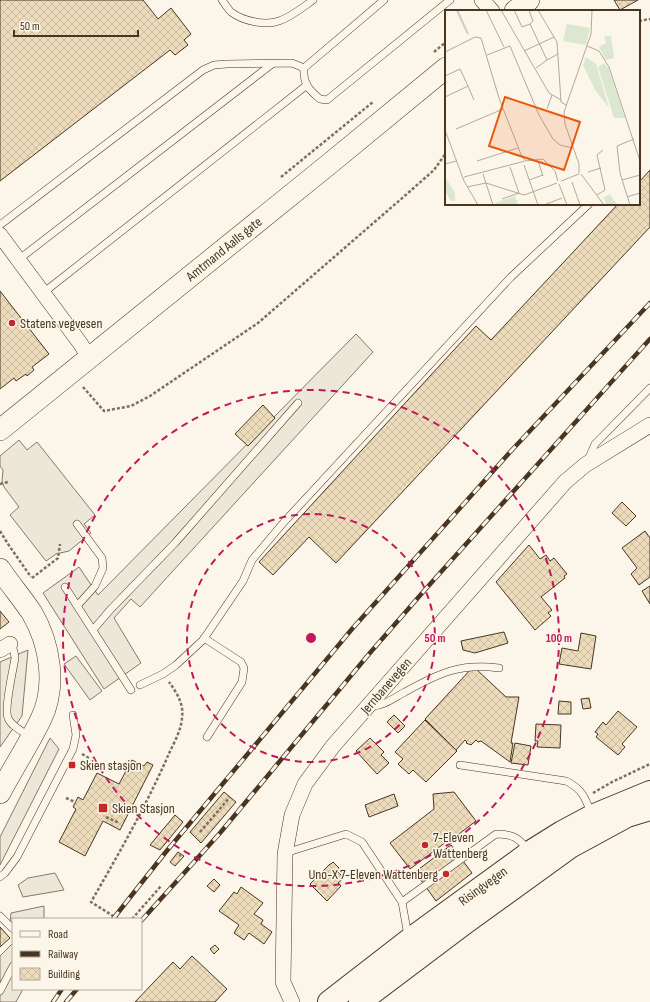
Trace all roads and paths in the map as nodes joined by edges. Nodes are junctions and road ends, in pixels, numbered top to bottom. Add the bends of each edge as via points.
1 (222, 0) edge
2 (313, 0) edge
3 (384, 0) edge
4 (450, 0) edge
5 (482, 0) edge
6 (529, 0) edge
7 (491, 10) edge
8 (516, 10) edge
9 (650, 19) edge
10 (640, 21) edge
11 (272, 64) junction
12 (304, 68) junction
13 (445, 69) edge
14 (307, 85) junction
15 (445, 154) edge
16 (588, 205) edge
17 (0, 225) edge
18 (0, 236) edge
19 (18, 260) junction
20 (43, 293) junction
21 (89, 357) junction
22 (70, 373) junction
23 (650, 388) edge
24 (298, 403) dead end
25 (650, 425) edge
26 (0, 430) edge
27 (585, 465) junction
28 (8, 482) dead end
29 (0, 484) edge
30 (77, 524) dead end
31 (60, 544) dead end
32 (0, 569) edge
33 (32, 578) dead end
34 (65, 587) dead end
35 (77, 606) junction
36 (93, 630) junction
37 (204, 638) junction
38 (5, 647) edge
39 (499, 668) dead end
40 (163, 674) junction
41 (140, 685) dead end
42 (131, 690) dead end
43 (369, 706) junction
44 (73, 715) dead end
45 (31, 737) junction
46 (207, 737) dead end
47 (460, 766) dead end
48 (650, 792) edge
49 (0, 793) edge
50 (230, 797) dead end
51 (66, 798) dead end
52 (75, 802) dead end
53 (650, 809) edge
54 (106, 817) dead end
55 (119, 823) dead end
56 (596, 823) junction
57 (200, 832) dead end
58 (285, 854) junction
59 (535, 860) junction
60 (0, 877) edge
61 (161, 886) dead end
62 (402, 902) junction
63 (0, 916) edge
64 (116, 918) edge
65 (133, 918) edge
66 (12, 928) edge
67 (415, 949) junction
68 (12, 968) edge
69 (0, 991) edge
70 (292, 1002) edge
71 (329, 1002) edge
72 (360, 1002) edge

1 - 2 lane via 231,12 246,20 261,23 278,22
3 - 12 lane
4 - 14 lane via 327,100 320,99
5 - 7 street
6 - 8 main road
9 - 10 path
11 - 12 lane via 292,63
11 - 17 lane via 214,65 203,70
11 - 19 lane
12 - 14 lane via 303,78
13 - 21 main road, Amtmand Aalls gate
14 - 20 lane
15 - 22 path via 434,170 258,322 150,396 131,406 104,411
16 - 37 lane via 511,277 284,522 252,560 243,581
18 - 19 street
19 - 20 street
20 - 21 street
21 - 22 main road, Amtmand Aalls gate
22 - 26 main road, Amtmand Aalls gate
23 - 27 lane via 595,444
24 - 36 lane via 175,544
25 - 27 street, Jernbanevegen
27 - 43 street, Jernbanevegen via 565,482
28 - 29 path
30 - 35 lane via 102,558 103,568 95,586
31 - 33 path via 58,558
32 - 45 main road via 32,614 40,630 49,665 47,703
34 - 35 lane
35 - 36 lane
36 - 42 lane
37 - 40 lane
37 - 46 lane via 241,662 244,668 242,682
38 - 45 lane via 14,651 15,658 7,717 18,729
39 - 43 lane via 470,666 448,670 384,703 375,707
40 - 41 lane
40 - 64 path via 180,700 180,728 121,850 91,902
43 - 58 street, Jernbanevegen via 333,746 305,784 292,815
44 - 60 lane via 76,735 74,749 17,857
45 - 49 main road
47 - 56 lane via 566,781 577,786
48 - 56 main road, Risingvegen
50 - 57 path
51 - 52 path
53 - 56 main road, Risingvegen
54 - 55 path
56 - 59 main road, Risingvegen via 570,847
58 - 62 lane via 346,834 362,842
58 - 70 street, Jernbanevegen via 283,982
59 - 62 lane via 522,842 509,834 496,834
59 - 67 main road, Risingvegen
61 - 65 path
62 - 67 lane
63 - 66 lane
67 - 71 main road, Risingvegen
67 - 72 main road, Risingvegen
68 - 69 lane

